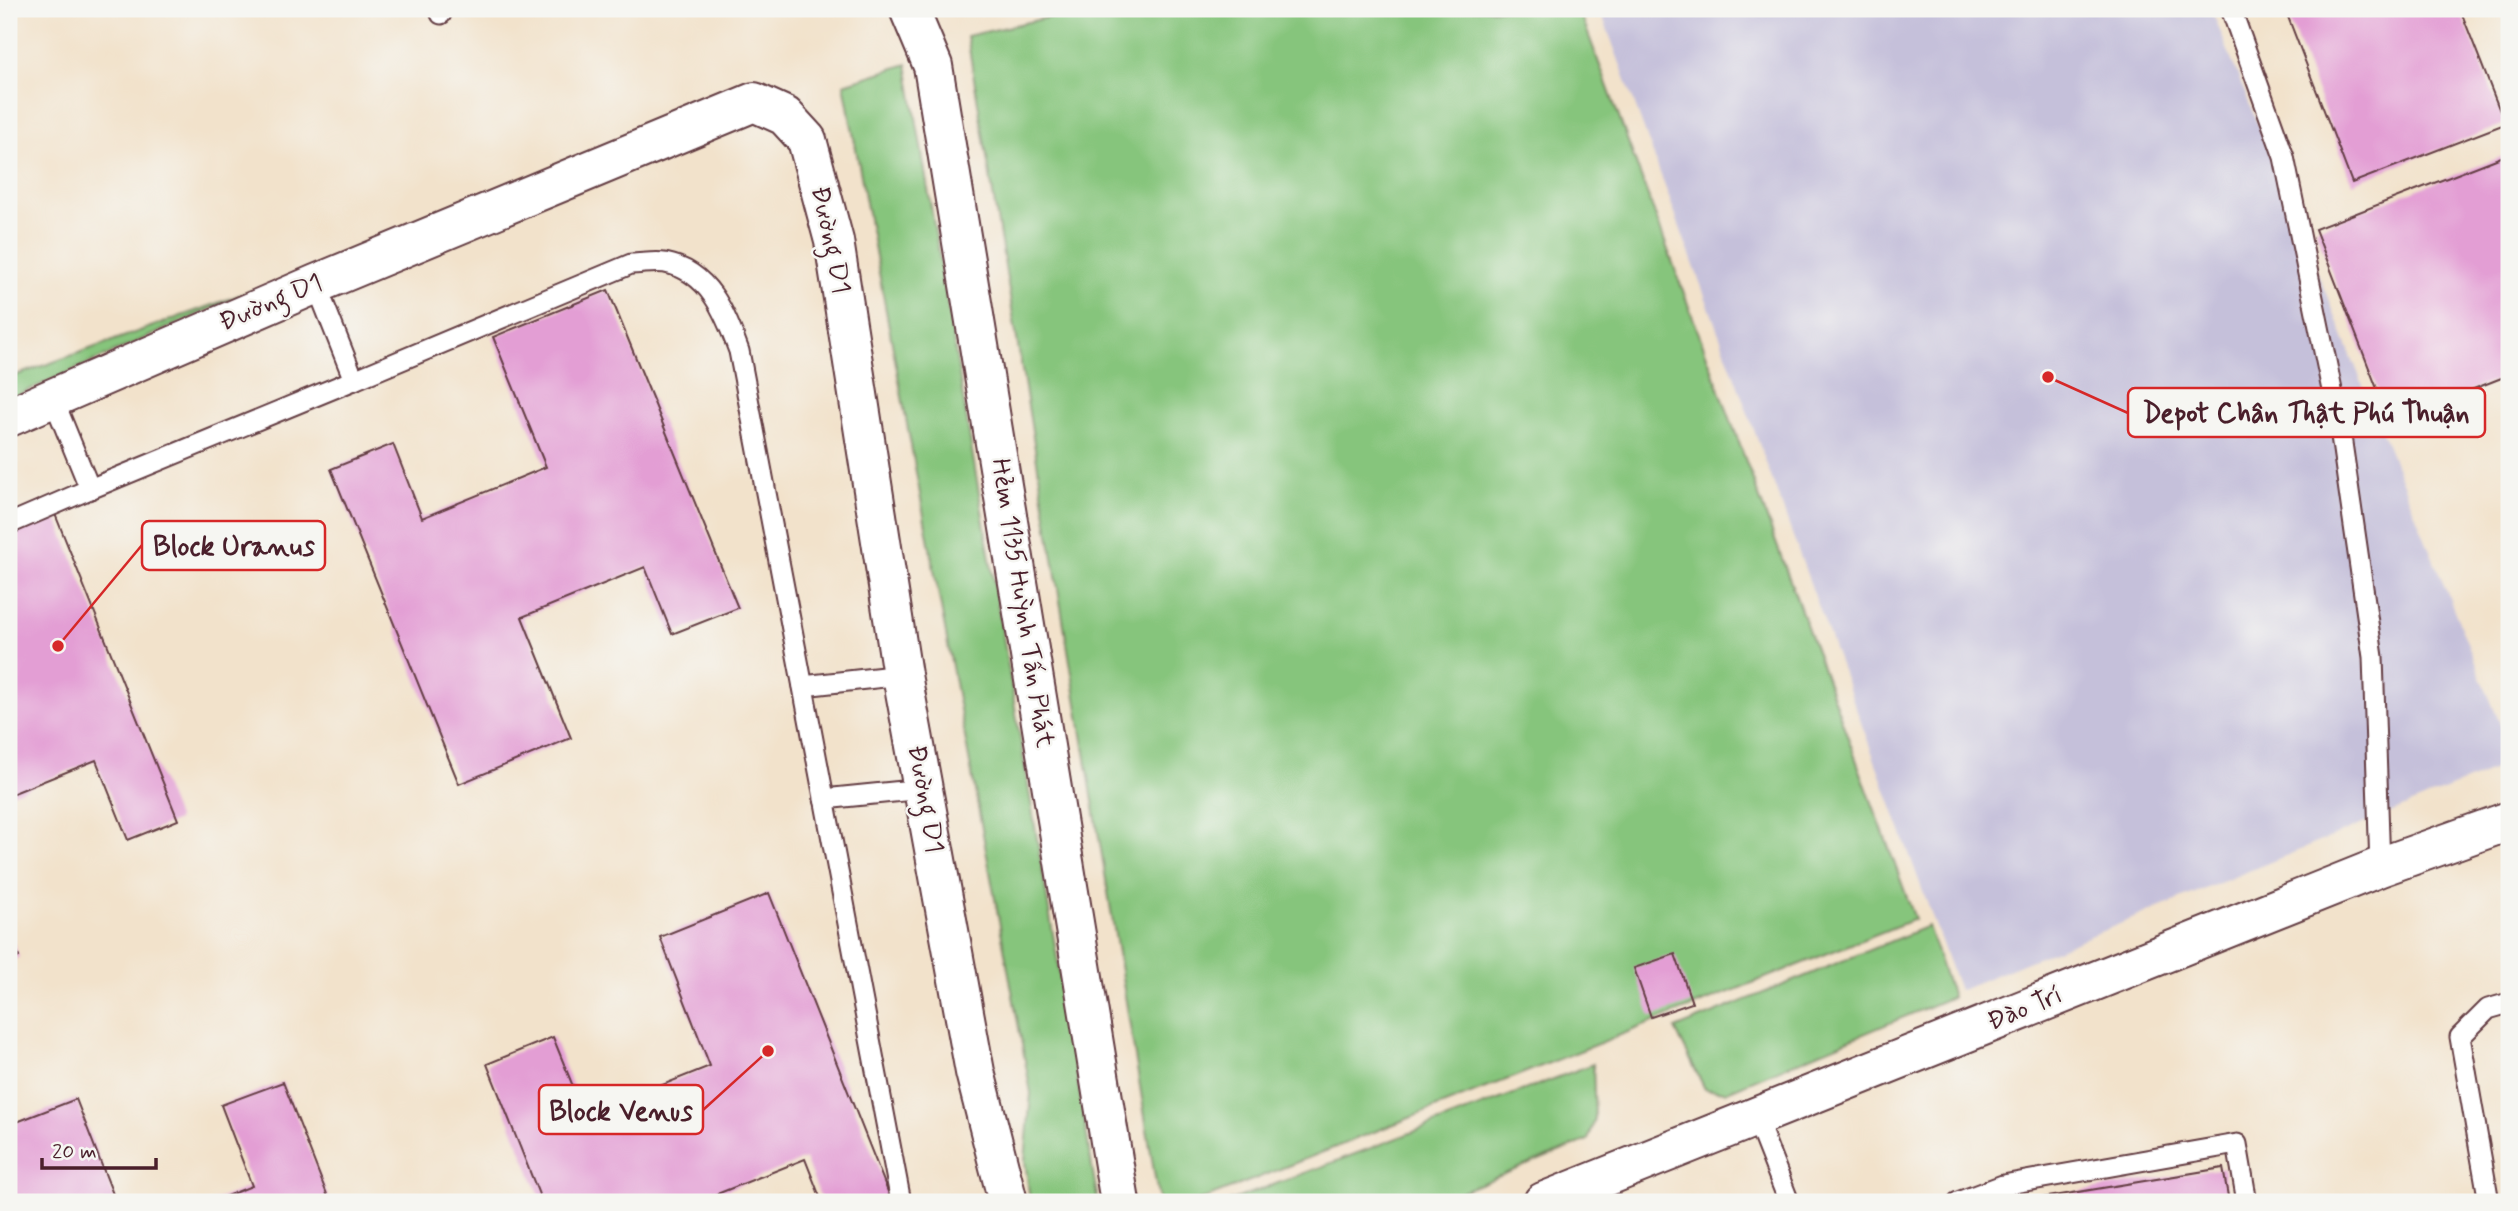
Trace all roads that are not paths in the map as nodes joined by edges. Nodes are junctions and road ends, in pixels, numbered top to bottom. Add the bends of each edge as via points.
1 (909, 9) edge
2 (2231, 9) edge
3 (316, 284) junction
4 (355, 380) junction
5 (52, 396) junction
6 (9, 417) edge
7 (90, 489) junction
8 (9, 524) edge
9 (902, 675) junction
10 (803, 686) junction
11 (923, 789) junction
12 (824, 799) junction
13 (2509, 821) edge
14 (2380, 867) junction
15 (2509, 1003) edge
16 (1756, 1118) junction
17 (1604, 1190) edge
18 (901, 1202) edge
19 (1008, 1202) edge
20 (1120, 1202) edge
21 (1544, 1202) edge
22 (1789, 1202) edge
23 (1958, 1202) edge
24 (2247, 1202) edge
25 (2489, 1202) edge

1 - 20 street, Hẻm 1135 Huỳnh Tấn Phát via 933,66
2 - 14 lane via 2284,157 2340,429 2373,657
3 - 4 lane
3 - 5 street, Đường D1
3 - 9 street, Đường D1 via 754,102 785,116 807,140 834,241
4 - 7 lane
4 - 10 lane via 631,264 664,263 695,274 724,310 738,351
5 - 6 street, Đường D1
5 - 7 lane
7 - 8 lane
9 - 10 lane
9 - 11 street, Đường D1
10 - 12 lane
11 - 12 lane
11 - 19 street, Đường D1 via 975,1072
12 - 18 lane
13 - 14 street, Đào Trí
14 - 16 street, Đào Trí
15 - 25 lane via 2488,1009 2460,1037
16 - 17 street, Đào Trí
16 - 22 lane
17 - 21 street, Đào Trí
23 - 24 lane via 2003,1185 2237,1144

